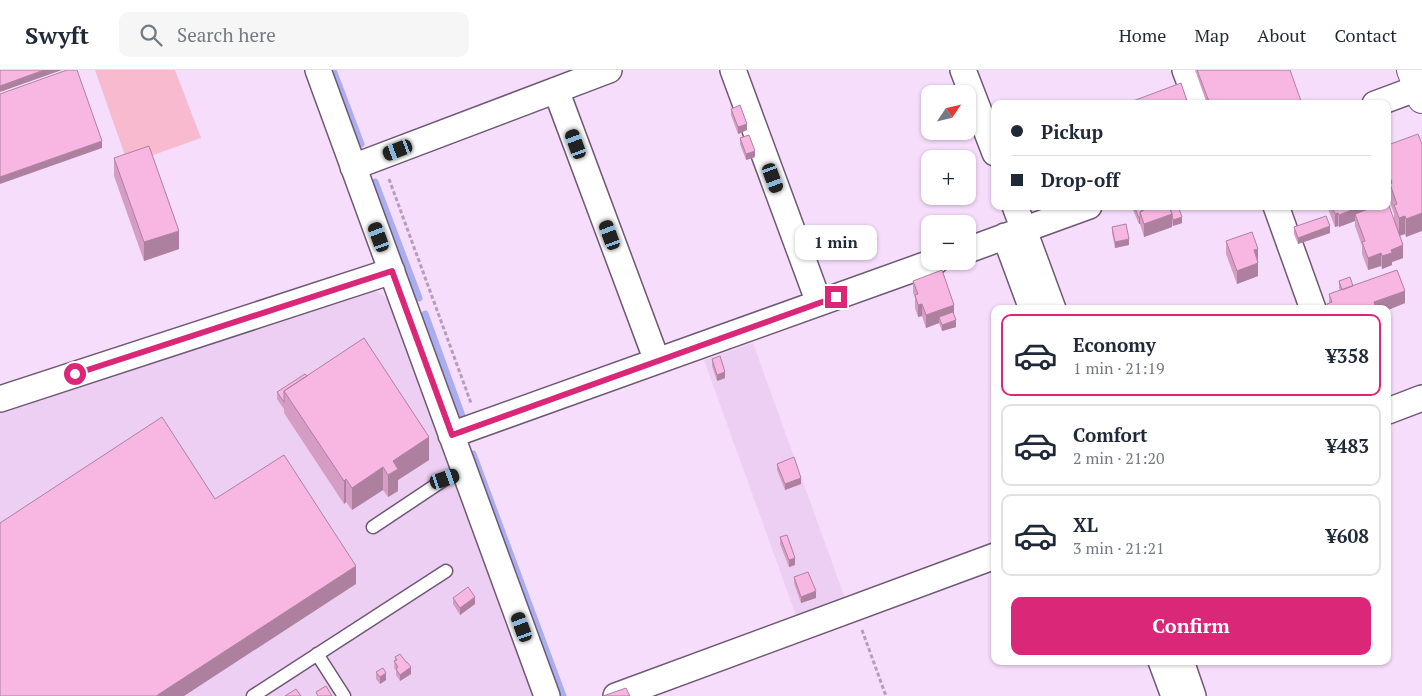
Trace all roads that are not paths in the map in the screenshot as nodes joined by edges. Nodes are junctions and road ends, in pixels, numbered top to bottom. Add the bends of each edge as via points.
1 (318, 70) edge
2 (609, 70) edge
3 (733, 70) edge
4 (963, 70) edge
5 (1185, 70) edge
6 (1418, 86) edge
7 (556, 90) junction
8 (1196, 100) edge
9 (1385, 100) edge
10 (991, 143) edge
11 (353, 167) junction
12 (1015, 210) edge
13 (1078, 210) edge
14 (1277, 210) edge
15 (1015, 233) junction
16 (976, 247) edge
17 (921, 266) edge
18 (392, 271) junction
19 (819, 303) junction
20 (1031, 305) edge
21 (1051, 305) edge
22 (1312, 305) edge
23 (656, 361) junction
24 (1422, 398) edge
25 (0, 399) edge
26 (1391, 410) edge
27 (452, 435) junction
28 (465, 472) junction
29 (373, 526) dead end
30 (991, 557) edge
31 (446, 571) dead end
32 (317, 654) junction
33 (1162, 665) edge
34 (1182, 665) edge
35 (253, 696) edge
36 (344, 696) edge
37 (547, 696) edge
38 (616, 696) edge
39 (1174, 696) edge
40 (1193, 696) edge

1 - 11 street
2 - 7 street
3 - 19 street
4 - 10 street
5 - 8 street
6 - 9 street
7 - 11 street
7 - 23 street
11 - 18 street
12 - 15 street
13 - 15 street
14 - 22 street
15 - 16 street
15 - 20 street
15 - 21 street
17 - 19 street
18 - 25 street
18 - 27 street
19 - 23 street
23 - 27 street
24 - 26 street
27 - 28 street
28 - 29 lane via 445,479
28 - 37 street
30 - 38 street
31 - 32 lane
32 - 35 lane
32 - 36 lane
33 - 39 street
34 - 40 street

